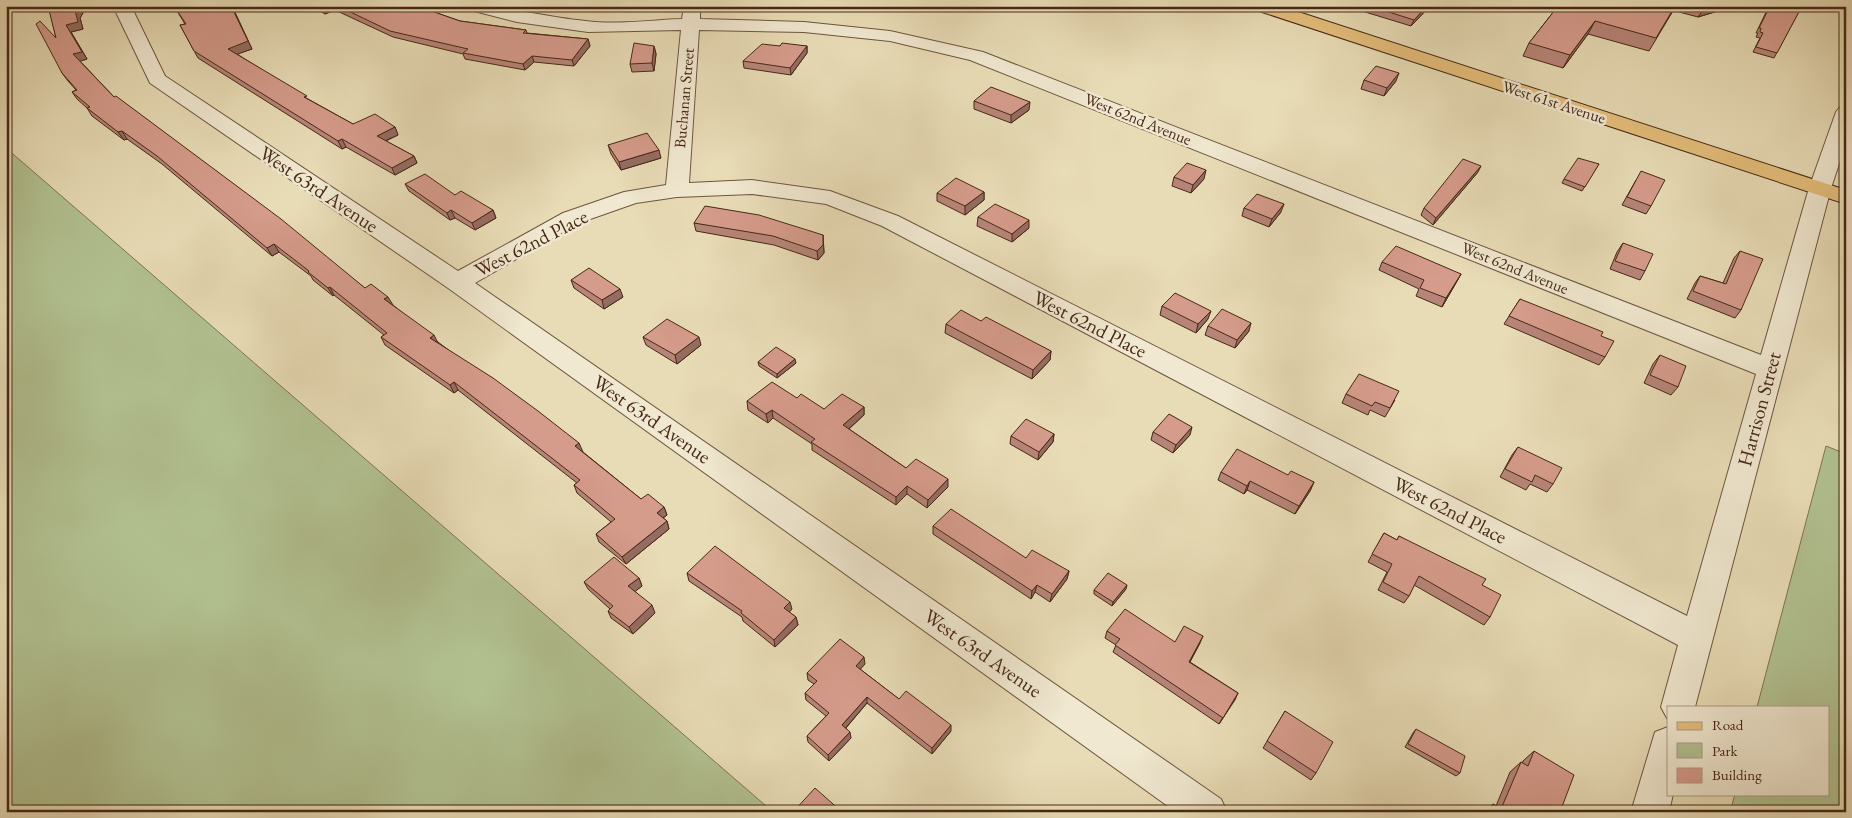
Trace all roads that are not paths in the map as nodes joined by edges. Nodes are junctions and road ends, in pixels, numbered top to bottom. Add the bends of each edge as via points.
1 (122, 6) edge
2 (476, 6) edge
3 (1262, 6) edge
4 (691, 15) edge
5 (1846, 112) edge
6 (1820, 188) junction
7 (677, 190) junction
8 (1846, 197) edge
9 (457, 282) junction
10 (1770, 369) junction
11 (1697, 638) junction
12 (1678, 706) edge
13 (1667, 748) edge
14 (1208, 812) edge
15 (1650, 812) edge

1 - 9 street, West 63rd Avenue via 157,79
2 - 4 street, West 62nd Avenue via 517,17 588,27
3 - 6 main road, West 61st Avenue
4 - 7 street, Buchanan Street
4 - 10 street, West 62nd Avenue via 880,35 976,56
5 - 6 street, Harrison Street
6 - 8 main road, West 61st Avenue
6 - 10 street, Harrison Street
7 - 9 street, West 62nd Place via 632,197 571,218
7 - 11 street, West 62nd Place via 752,187 830,198 890,221
9 - 14 street, West 63rd Avenue
10 - 11 street, Harrison Street
11 - 12 street, Harrison Street
13 - 15 street

